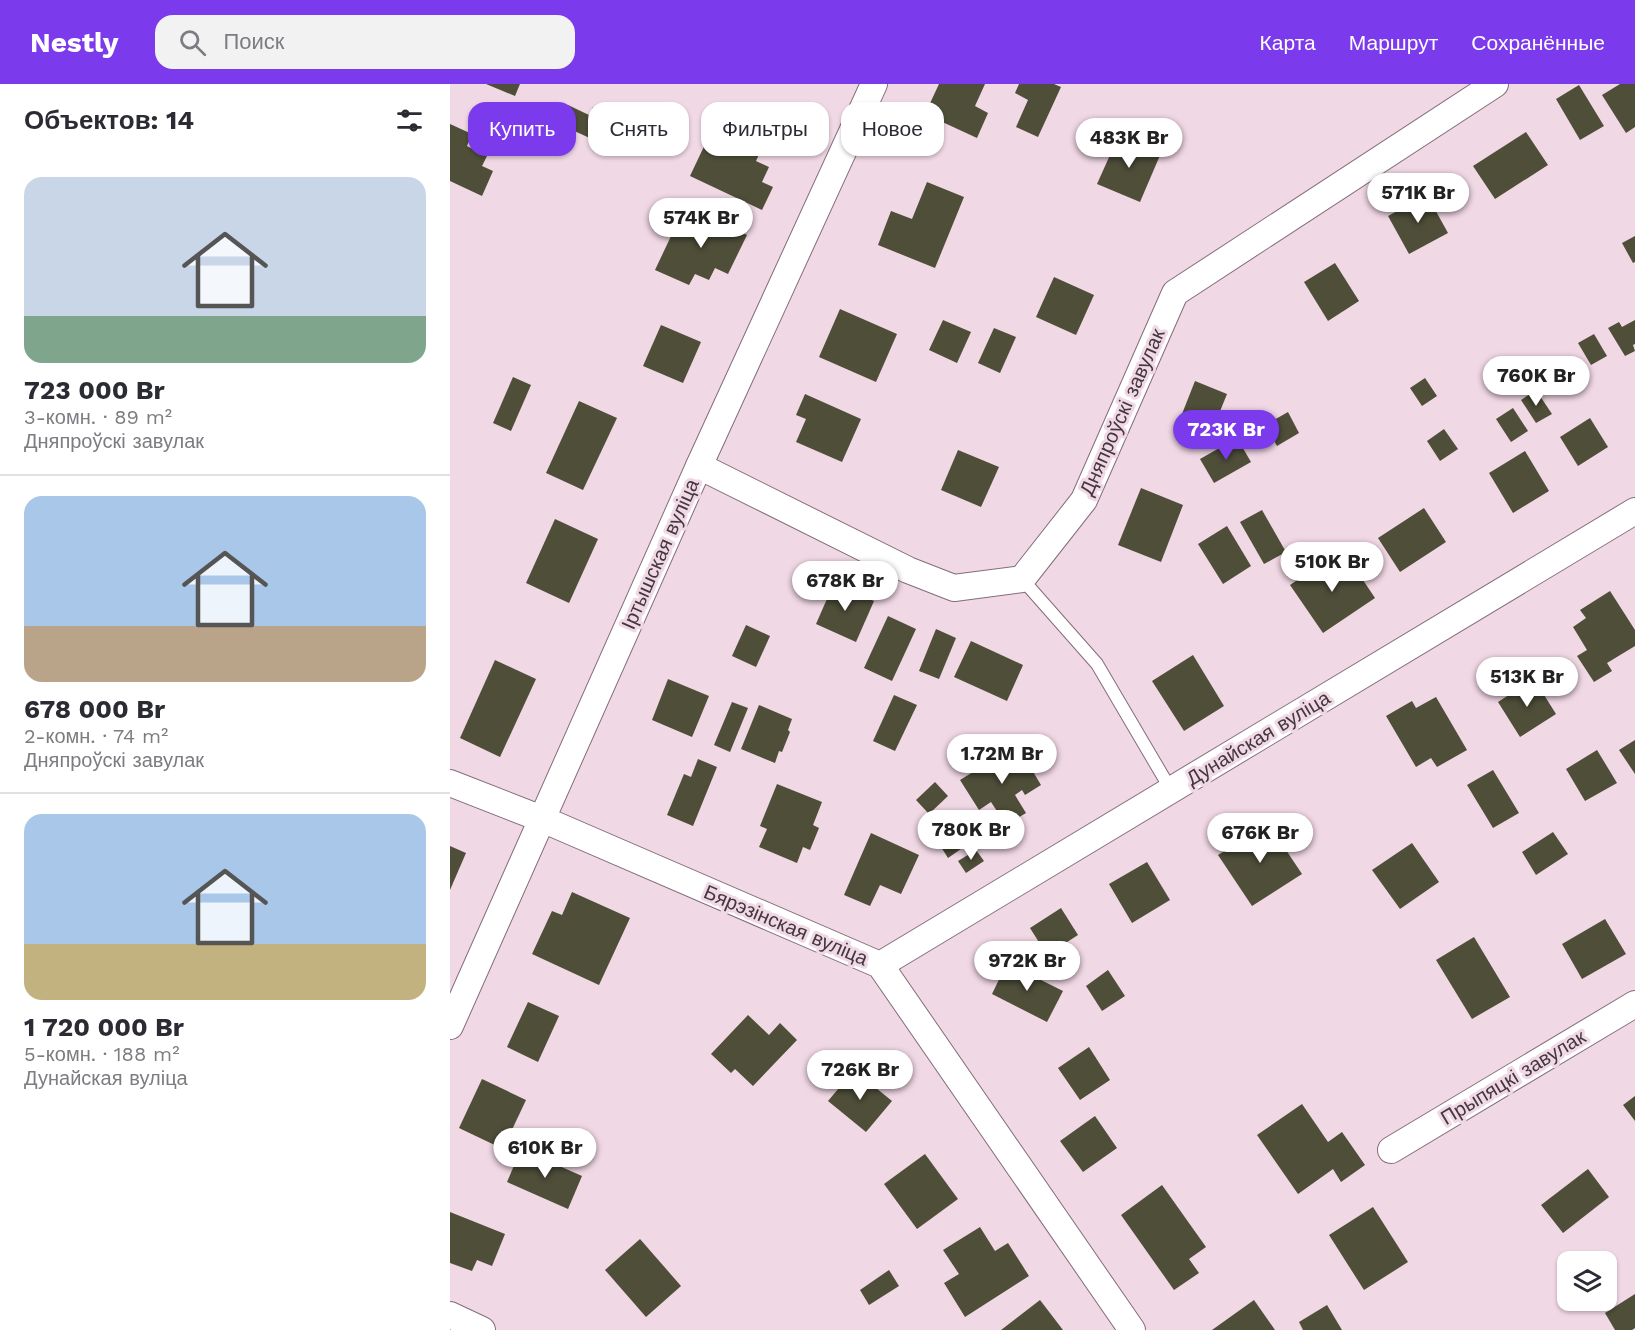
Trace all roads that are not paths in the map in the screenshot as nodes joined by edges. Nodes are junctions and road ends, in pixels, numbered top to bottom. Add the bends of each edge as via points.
1 (873, 84) edge
2 (1495, 84) edge
3 (699, 466) junction
4 (1635, 511) edge
5 (1022, 579) junction
6 (450, 783) edge
7 (1171, 790) junction
8 (542, 819) junction
9 (880, 965) junction
10 (1635, 1004) edge
11 (450, 1026) edge
12 (1391, 1150) dead end
13 (450, 1315) edge
14 (482, 1330) edge
15 (1132, 1330) edge

1 - 3 street, Іртышская вуліца
2 - 5 street, Дняпроўскі завулак via 1175,293 1084,501
3 - 5 street via 908,570 954,588
3 - 8 street, Іртышская вуліца
4 - 7 street, Дунайская вуліца
5 - 7 lane via 1097,664
6 - 8 street, Бярэзінская вуліца
7 - 9 street, Дунайская вуліца
8 - 9 street, Бярэзінская вуліца
8 - 11 street, Іртышская вуліца
9 - 15 street, Бярэзінская вуліца
10 - 12 street, Прыпяцкі завулак
13 - 14 street

